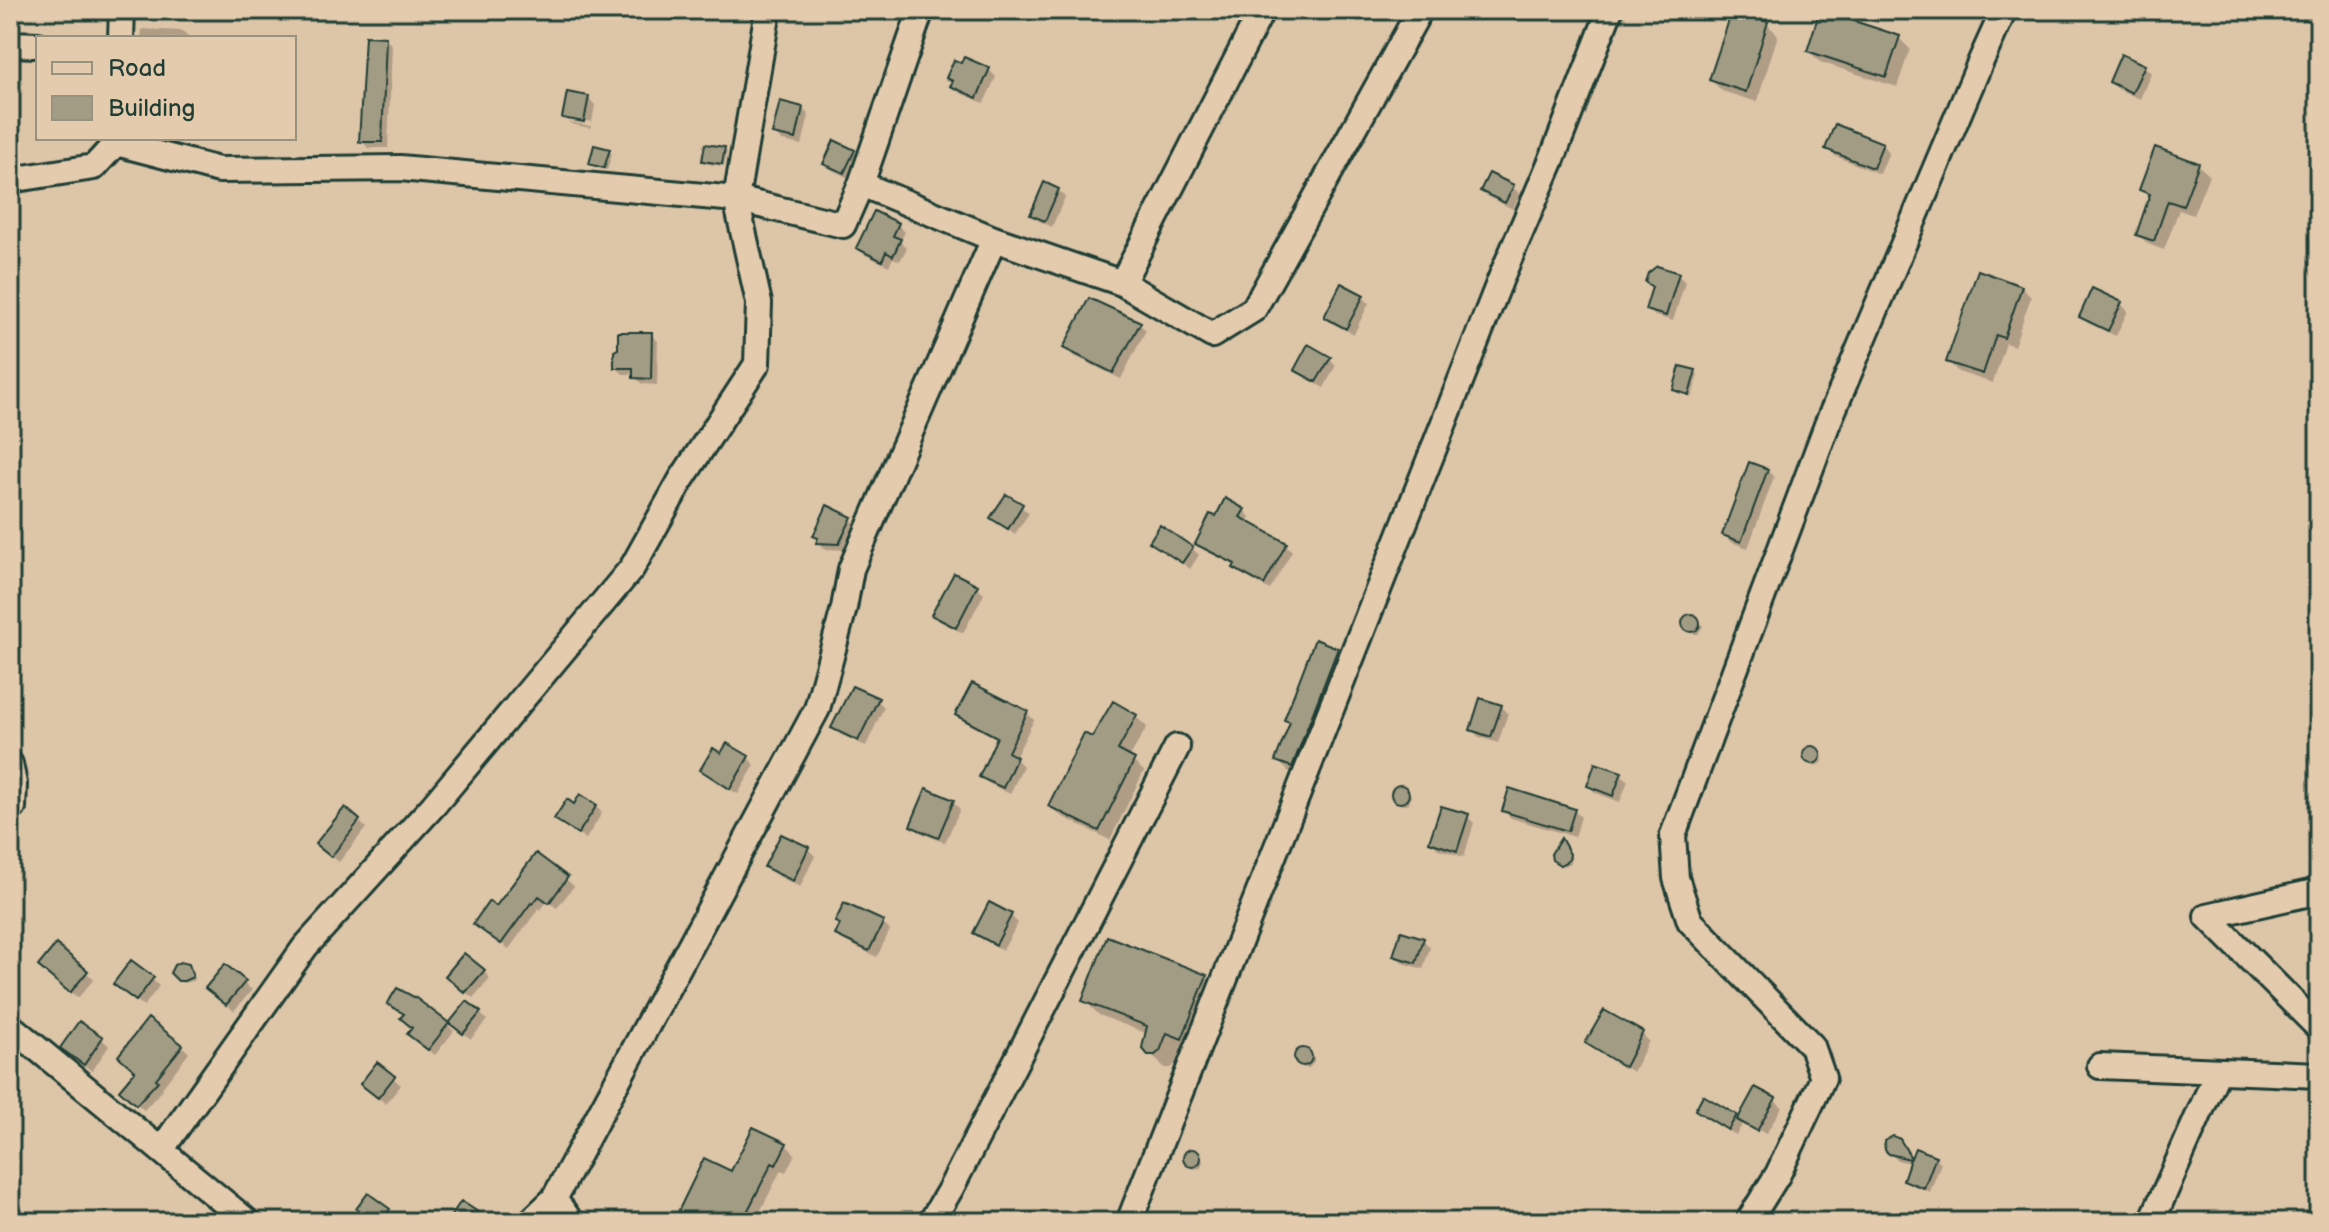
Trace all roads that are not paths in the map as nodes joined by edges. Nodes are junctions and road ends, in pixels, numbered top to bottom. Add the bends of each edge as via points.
1 (122, 10) edge
2 (768, 10) edge
3 (921, 10) edge
4 (1262, 10) edge
5 (1420, 10) edge
6 (1610, 10) edge
7 (2004, 10) edge
8 (121, 36) edge
9 (10, 44) edge
10 (36, 45) edge
11 (116, 141) edge
12 (10, 180) edge
13 (861, 184) junction
14 (736, 199) junction
15 (994, 239) junction
16 (1122, 283) junction
17 (1177, 747) dead end
18 (10, 764) edge
19 (10, 810) edge
20 (2319, 891) edge
21 (10, 1026) edge
22 (2319, 1028) edge
23 (2100, 1066) dead end
24 (2218, 1071) junction
25 (2319, 1075) edge
26 (161, 1150) junction
27 (554, 1199) junction
28 (2152, 1221) edge
29 (248, 1222) edge
30 (530, 1222) edge
31 (571, 1222) edge
32 (931, 1222) edge
33 (1129, 1222) edge
34 (1748, 1222) edge

1 - 8 street
2 - 14 street
3 - 13 street
4 - 16 street
5 - 16 street via 1254,309 1212,335
6 - 33 street
7 - 34 street via 1827,425 1673,835 1676,878 1690,921 1812,1046 1823,1078 1778,1174
9 - 10 street
11 - 12 street via 94,167
11 - 14 street via 219,170 400,168
13 - 14 street via 843,225
13 - 15 street
14 - 26 street via 759,303 757,364 681,480 632,568 433,806 305,947
15 - 16 street
15 - 27 street via 851,569 817,709
17 - 32 street
18 - 19 street
20 - 22 street via 2207,916
21 - 26 street
23 - 24 street
24 - 25 street
24 - 28 street
26 - 29 street
27 - 30 street
27 - 31 street

